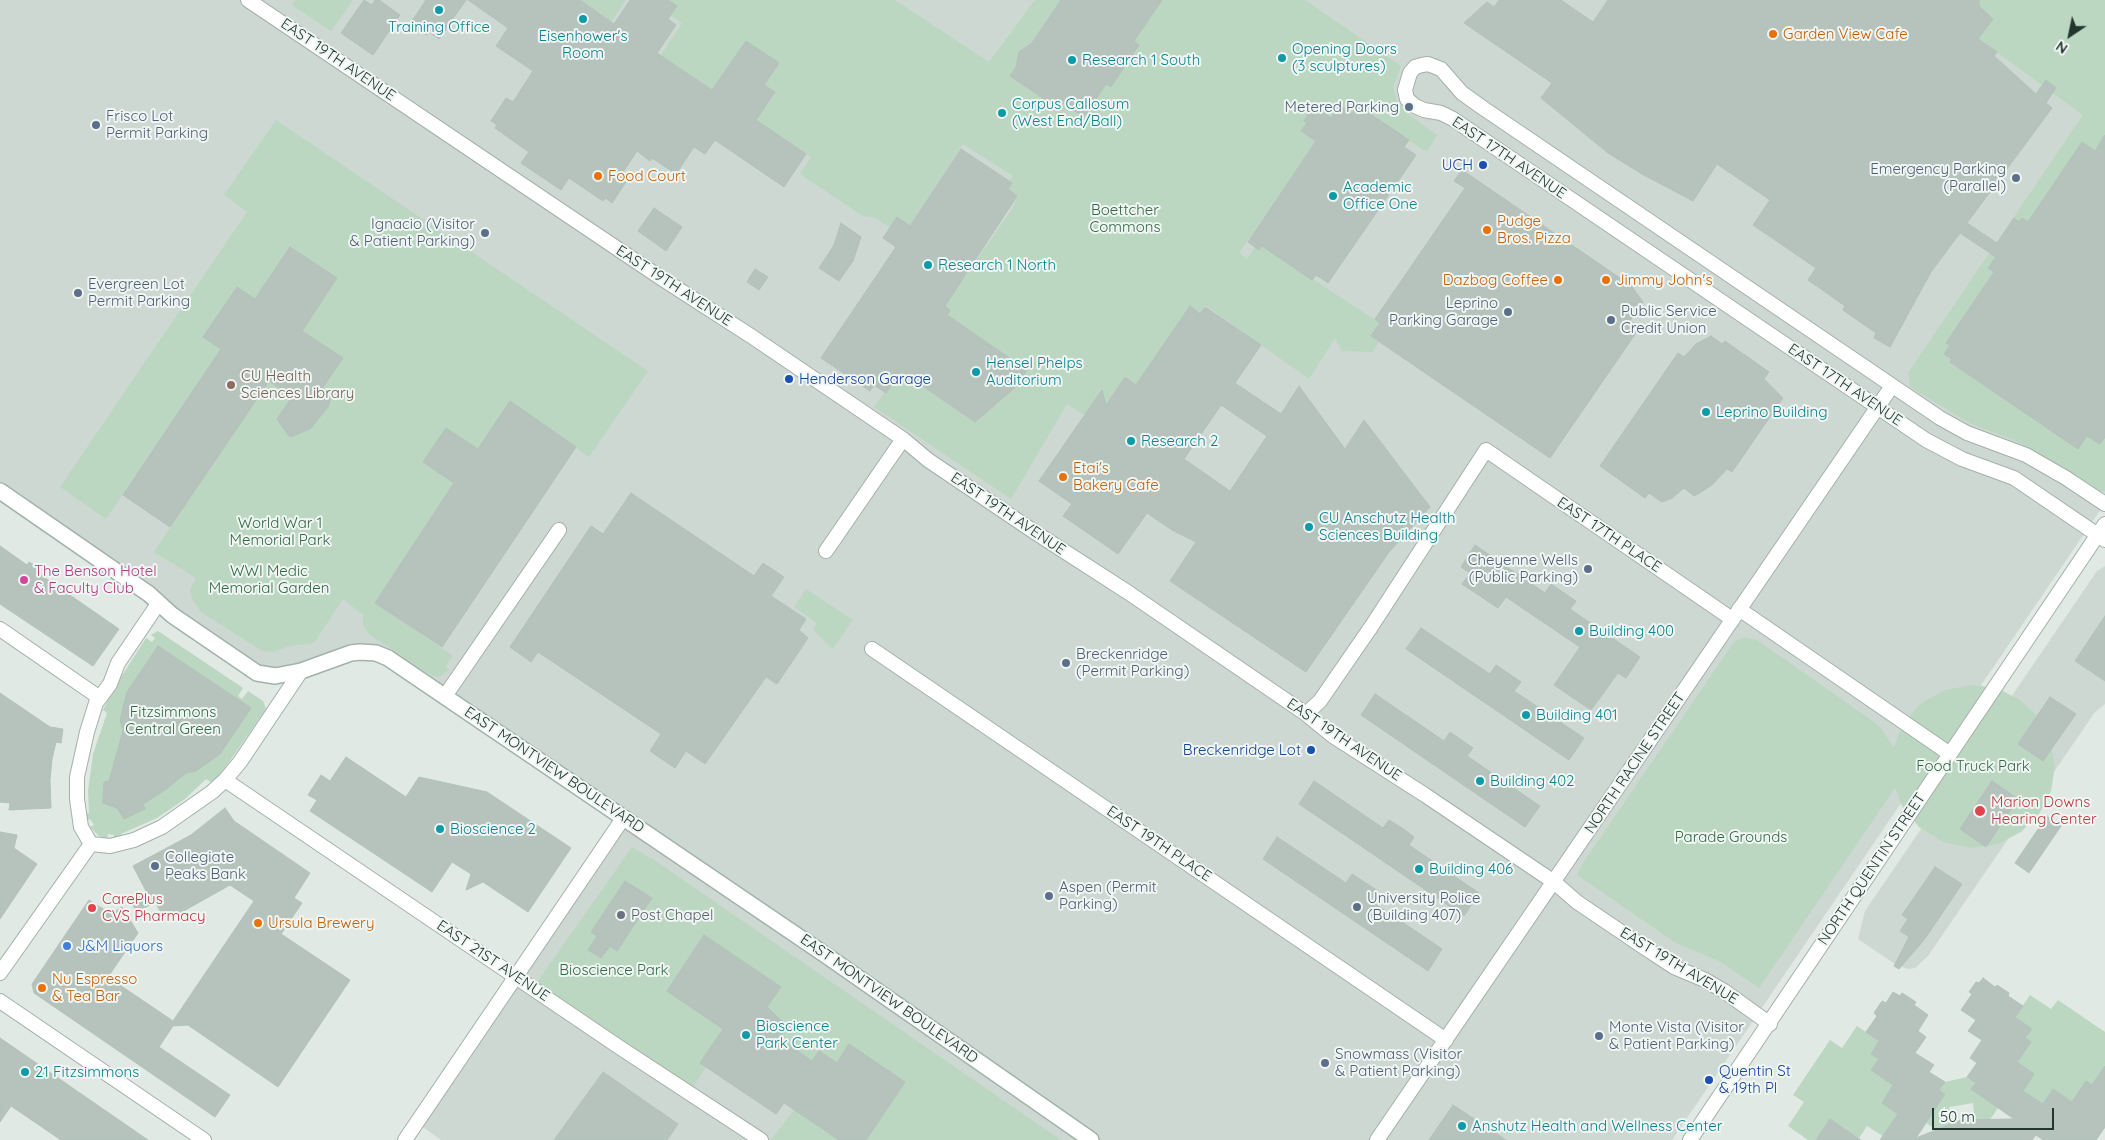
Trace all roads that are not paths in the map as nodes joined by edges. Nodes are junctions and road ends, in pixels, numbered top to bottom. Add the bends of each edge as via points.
1 (248, 0) edge
2 (1892, 386) junction
3 (1878, 407) junction
4 (903, 439) junction
5 (0, 492) edge
6 (2105, 504) edge
7 (559, 530) dead end
8 (2103, 532) edge
9 (826, 551) dead end
10 (158, 604) junction
11 (1736, 614) junction
12 (0, 629) edge
13 (872, 649) dead end
14 (301, 672) junction
15 (445, 696) junction
16 (100, 698) junction
17 (1306, 714) junction
18 (1950, 754) junction
19 (225, 780) junction
20 (624, 817) junction
21 (91, 844) junction
22 (1554, 882) junction
23 (0, 973) edge
24 (516, 976) junction
25 (0, 1001) edge
26 (1770, 1024) junction
27 (1446, 1040) junction
28 (204, 1140) edge
29 (405, 1140) edge
30 (761, 1140) edge
31 (1091, 1140) edge
32 (1378, 1140) edge
33 (1690, 1140) edge

1 - 4 street, EAST 19TH AVENUE
2 - 3 street, NORTH RACINE STREET
2 - 3 street, EAST 17TH AVENUE via 1483,108 1462,93 1441,69 1422,64 1410,73 1404,88 1406,96 1418,108 1453,119
2 - 6 street, EAST 17TH AVENUE via 1956,428 2026,455
3 - 8 street, EAST 17TH AVENUE via 1944,451 2014,478
3 - 11 street, NORTH RACINE STREET
4 - 9 street
4 - 17 street, EAST 19TH AVENUE via 928,460
5 - 10 street, EAST MONTVIEW BOULEVARD via 149,594
7 - 15 street
8 - 18 street, NORTH QUENTIN STREET
10 - 14 street, EAST MONTVIEW BOULEVARD via 257,673 271,676
10 - 16 street via 118,663
11 - 17 street, EAST 17TH PLACE via 1486,450 1371,627 1320,701
11 - 18 street, EAST 17TH PLACE
11 - 22 street, NORTH RACINE STREET
12 - 16 street
13 - 27 street, EAST 19TH PLACE
14 - 15 street, EAST MONTVIEW BOULEVARD via 352,653 372,652 397,663
14 - 19 street
15 - 20 street, EAST MONTVIEW BOULEVARD
16 - 21 street via 91,718 77,777 76,799 81,827
17 - 22 street, EAST 19TH AVENUE via 1333,736
18 - 26 street, NORTH QUENTIN STREET via 1834,923
19 - 21 street via 162,827 134,840 110,846
19 - 24 street, EAST 21ST AVENUE
20 - 24 street
20 - 31 street, EAST MONTVIEW BOULEVARD
21 - 23 street
22 - 26 street, EAST 19TH AVENUE via 1577,902 1642,946 1674,967 1724,991
22 - 27 street, NORTH RACINE STREET
24 - 29 street
24 - 30 street, EAST 21ST AVENUE
25 - 28 street
26 - 33 street, NORTH QUENTIN STREET
27 - 32 street, NORTH RACINE STREET

